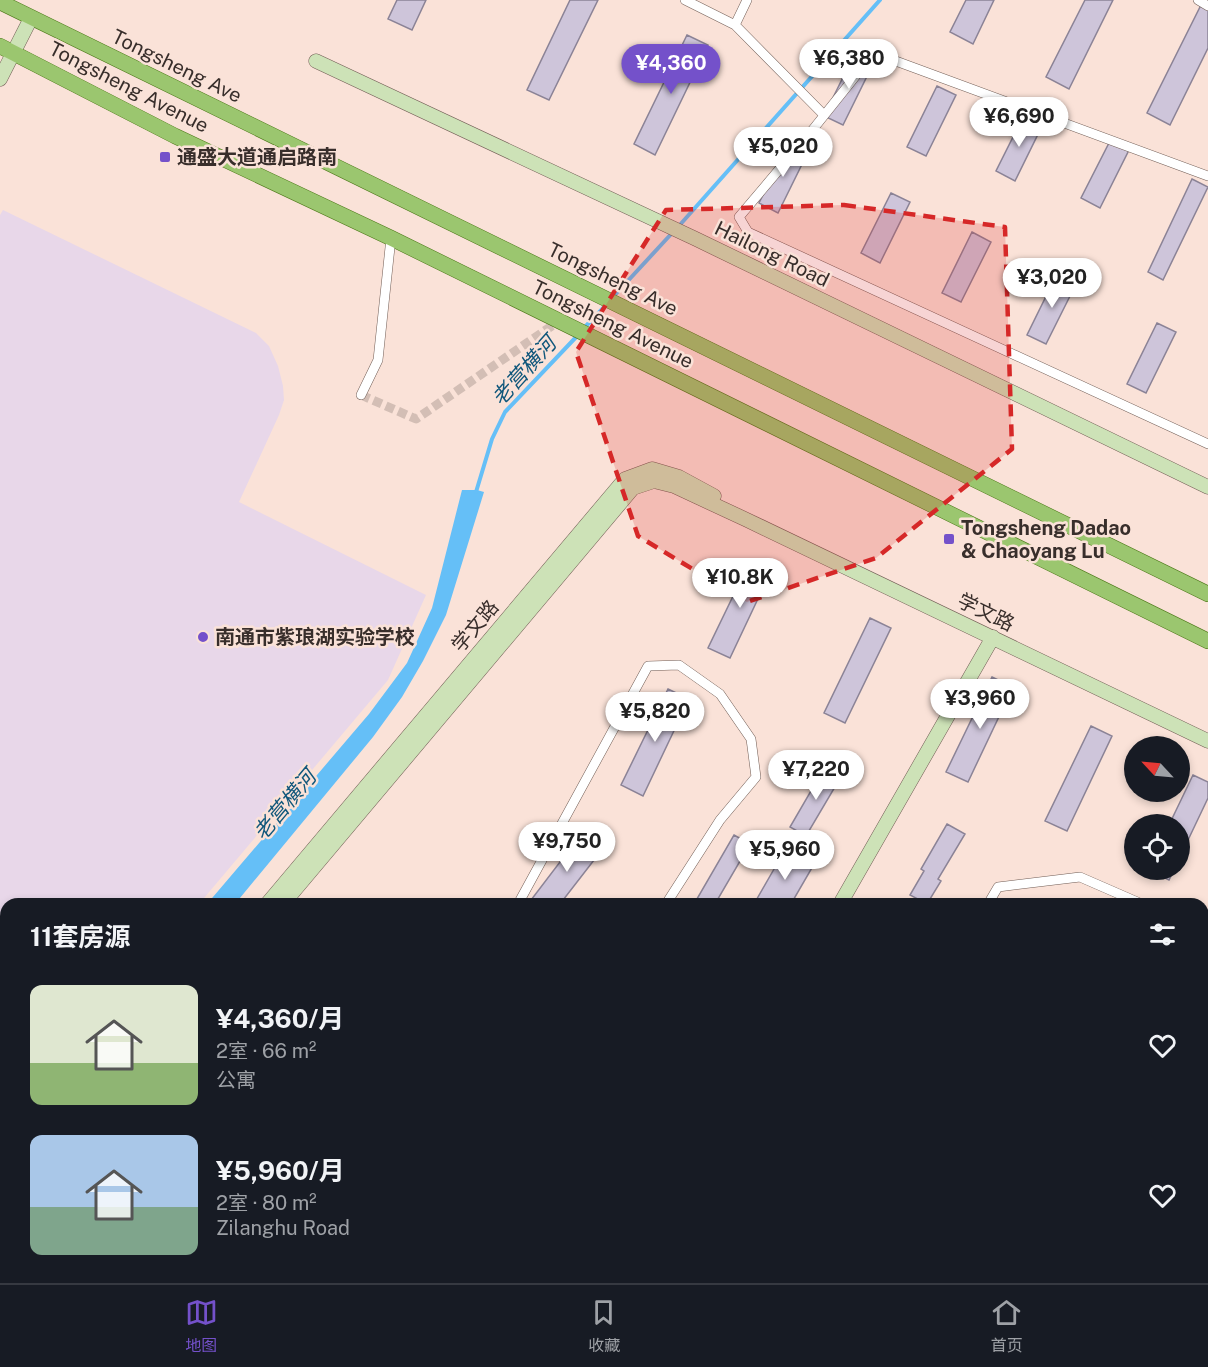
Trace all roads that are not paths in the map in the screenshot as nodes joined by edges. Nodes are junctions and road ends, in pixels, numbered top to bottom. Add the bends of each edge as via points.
1 (685, 0) edge
2 (747, 0) edge
3 (1198, 0) edge
4 (0, 3) edge
5 (1208, 6) edge
6 (31, 18) junction
7 (735, 25) junction
8 (7, 49) edge
9 (316, 61) dead end
10 (0, 79) edge
11 (825, 115) junction
12 (1208, 176) edge
13 (391, 238) junction
14 (361, 395) dead end
15 (1208, 444) edge
16 (1208, 487) edge
17 (747, 520) junction
18 (1208, 594) edge
19 (993, 637) junction
20 (1208, 641) edge
21 (1208, 741) edge
22 (272, 898) edge
23 (288, 898) edge
24 (521, 898) edge
25 (670, 898) edge
26 (843, 898) edge
27 (992, 898) edge
28 (1128, 898) edge

1 - 7 street
2 - 7 street
3 - 5 street
4 - 6 main road, Tongsheng Ave
6 - 8 street
6 - 18 main road, Tongsheng Ave
7 - 11 street
8 - 10 street
8 - 13 main road, Tongsheng Avenue
9 - 16 street, Hailong Road
11 - 12 street via 874,52
11 - 15 street via 739,217 748,232
13 - 14 street via 378,360
13 - 20 main road, Tongsheng Avenue
17 - 19 street, 学文路
17 - 22 street, 学文路 via 679,477 652,469 625,479
17 - 23 street, 学文路 via 674,486 654,481 633,488
19 - 21 street, 学文路
19 - 26 street
24 - 25 street via 648,666 679,665 720,694 751,740 756,777 720,820
27 - 28 street via 998,887 1080,877

